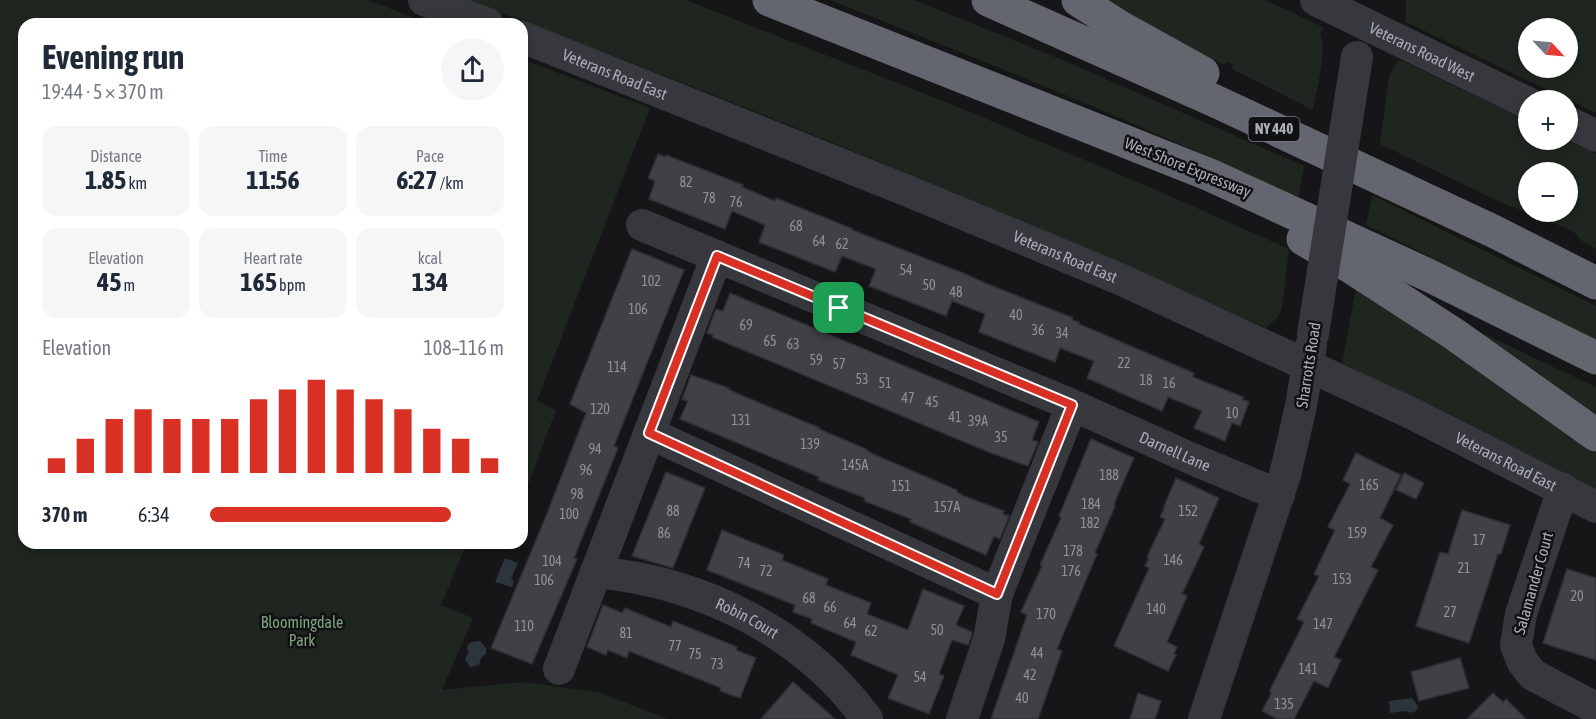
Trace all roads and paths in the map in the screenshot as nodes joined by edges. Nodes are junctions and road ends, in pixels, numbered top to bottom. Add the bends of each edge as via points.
1 (424, 0) edge
2 (769, 0) edge
3 (988, 0) edge
4 (1078, 0) edge
5 (1316, 0) edge
6 (1365, 12) edge
7 (472, 18) edge
8 (528, 39) edge
9 (1518, 97) edge
10 (1075, 122) junction
11 (1578, 127) edge
12 (1596, 136) edge
13 (642, 225) dead end
14 (717, 256) junction
15 (1558, 264) junction
16 (1596, 283) edge
17 (1596, 358) edge
18 (1308, 365) junction
19 (1072, 405) junction
20 (649, 433) junction
21 (1596, 435) edge
22 (1563, 489) junction
23 (1279, 495) junction
24 (1596, 507) edge
25 (596, 572) junction
26 (997, 594) junction
27 (559, 669) dead end
28 (967, 705) edge
29 (1596, 708) edge
30 (867, 719) edge
31 (1204, 719) edge

1 - 7 street
2 - 10 highway, West Shore Expressway
3 - 15 highway, NY 440 via 1205,96
4 - 15 highway via 1186,64 1429,183
5 - 6 street, Veterans Road West
6 - 9 street, Veterans Road West
6 - 18 street, Sharrotts Road, bridge
8 - 18 street, Veterans Road East via 1048,249
10 - 17 highway, West Shore Expressway via 1287,209
10 - 21 highway via 1308,241 1454,334
11 - 12 street
13 - 14 street, Darnell Lane
14 - 19 street, Darnell Lane
14 - 20 street
15 - 16 highway, NY 440
18 - 22 street, Veterans Road East
18 - 23 street, Sharrotts Road
19 - 23 street, Darnell Lane
19 - 26 street
20 - 25 street
20 - 26 street
22 - 24 street, Veterans Road East
22 - 29 street, Salamander Court via 1521,614 1516,645 1533,675
23 - 31 street, Sharrotts Road
25 - 27 street
25 - 30 street, Robin Court via 667,584 758,622 828,675
26 - 28 street via 989,639

